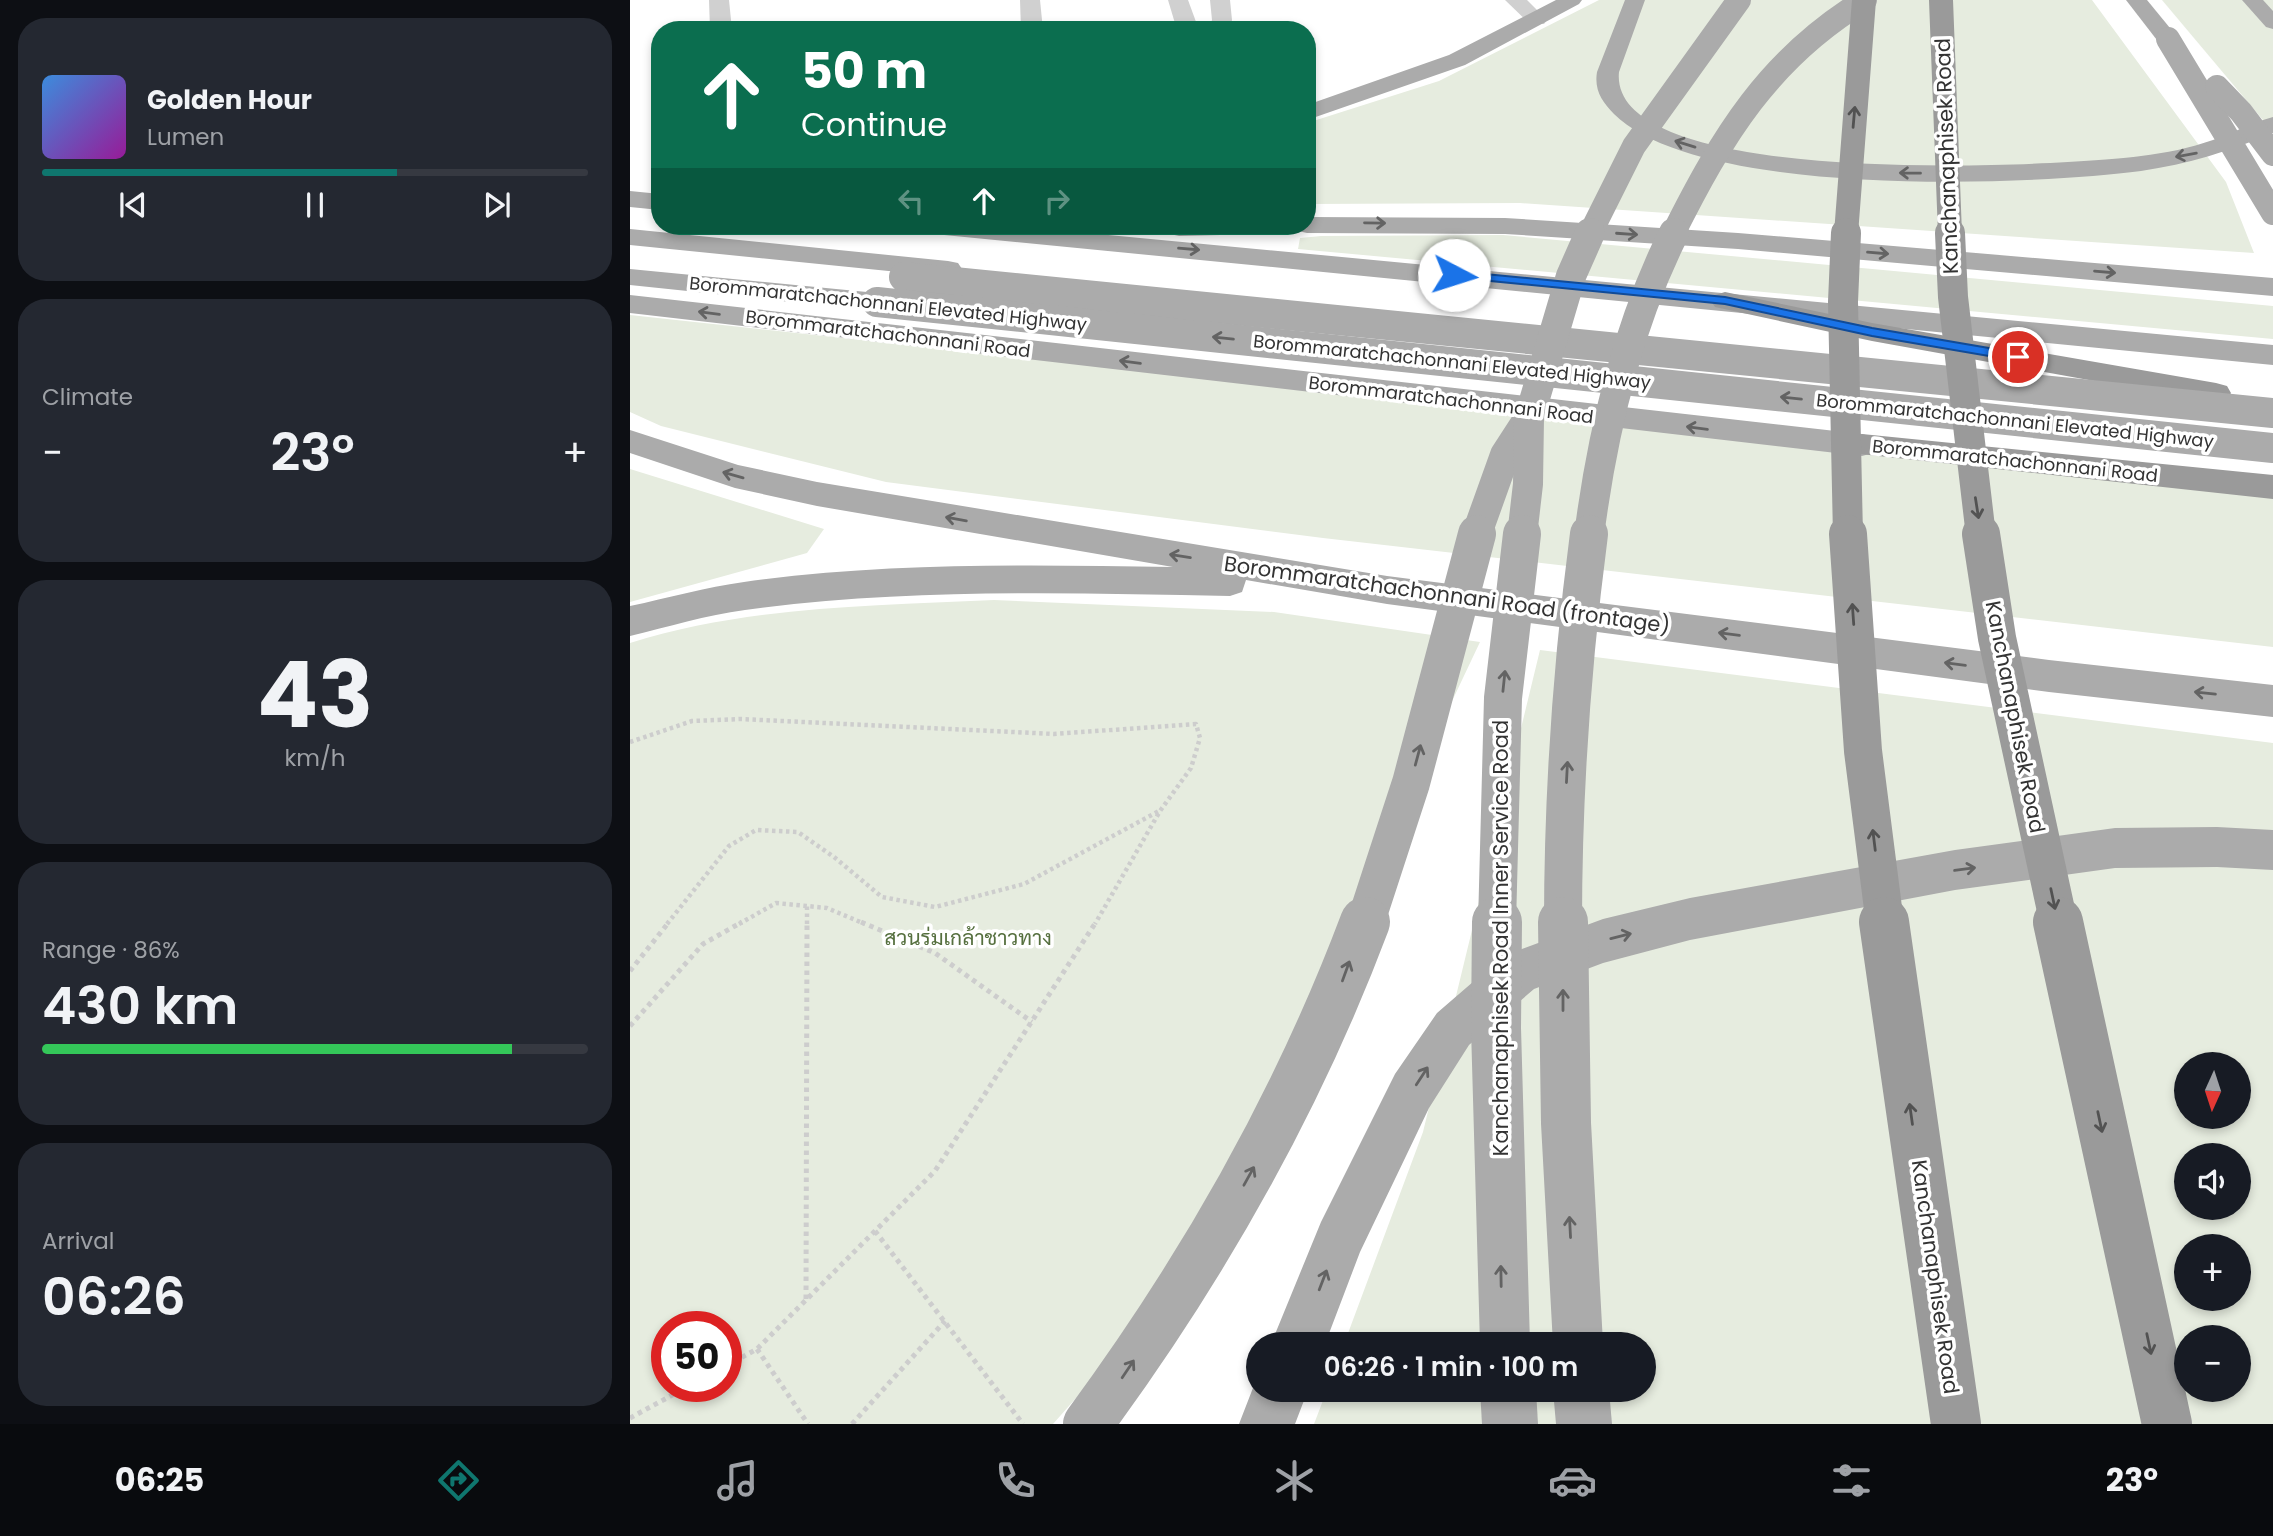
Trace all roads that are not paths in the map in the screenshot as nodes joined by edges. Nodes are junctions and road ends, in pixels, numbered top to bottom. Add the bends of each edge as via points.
1 (719, 0) edge
2 (1030, 0) edge
3 (1178, 0) edge
4 (1220, 0) edge
5 (1516, 0) edge
6 (1572, 0) edge
7 (1635, 0) edge
8 (1739, 0) edge
9 (1865, 0) edge
10 (1941, 0) edge
11 (2136, 0) edge
12 (2252, 0) edge
13 (1537, 20) junction
14 (720, 21) edge
15 (1031, 21) edge
16 (1185, 21) edge
17 (1222, 21) edge
18 (2273, 23) edge
19 (2168, 39) junction
20 (1316, 108) edge
21 (2273, 124) edge
22 (2273, 154) edge
23 (630, 199) edge
24 (651, 201) edge
25 (2273, 213) edge
26 (1316, 225) edge
27 (1037, 235) edge
28 (1069, 235) edge
29 (1048, 236) junction
30 (630, 237) edge
31 (630, 249) edge
32 (630, 277) edge
33 (2273, 287) edge
34 (1725, 301) junction
35 (630, 304) edge
36 (2273, 355) edge
37 (1859, 358) joint
38 (2216, 393) junction
39 (2273, 398) edge
40 (2273, 413) edge
41 (1529, 418) junction
42 (630, 441) edge
43 (1862, 445) joint
44 (2273, 448) edge
45 (2273, 487) edge
46 (1320, 578) junction
47 (630, 621) edge
48 (2273, 701) edge
49 (2273, 850) edge
50 (1303, 1332) edge
51 (1505, 1332) edge
52 (1577, 1332) edge
53 (1275, 1402) edge
54 (1509, 1402) edge
55 (1582, 1402) edge
56 (1088, 1424) edge
57 (1267, 1424) edge
58 (1510, 1424) edge
59 (1584, 1424) edge
60 (1956, 1424) edge
61 (2167, 1424) edge

1 - 14 street
2 - 15 street
3 - 16 street
4 - 17 street
5 - 13 street
6 - 13 main road
21 -> 7 main road via 2195,153 2123,165 2027,172 1902,173 1737,157 1654,134 1632,121 1612,98 1607,80
8 - 41 main road, Kanchanaphisek Road Inner Service Road, bridge via 1654,117 1604,202 1571,276
52 -> 9 main road, bridge via 1563,1050 1562,859 1572,676 1585,555 1603,452 1623,366 1656,271 1720,142 1786,56 1819,28
60 -> 9 highway, Kanchanaphisek Road, bridge via 1863,751 1849,562 1843,302
10 -> 61 highway, Kanchanaphisek Road, bridge via 1953,298 1995,625
11 - 19 main road
12 - 18 main road
13 - 20 main road via 1457,60
19 - 22 main road, bridge via 2241,112
19 - 25 main road, bridge
23 - 24 main road
26 -> 33 main road via 1505,226 1738,241
27 - 29 main road
28 - 29 main road
29 -> 34 main road
30 - 37 main road
31 - 40 main road, Borommaratchachonnani Elevated Highway, bridge
44 -> 32 main road, Borommaratchachonnani Elevated Highway, bridge
34 - 36 main road
34 - 38 highway
43 -> 35 main road, Borommaratchachonnani Road
37 - 38 highway
38 - 39 highway
51 -> 41 main road, Kanchanaphisek Road Inner Service Road, bridge via 1496,1042 1497,843 1503,698 1528,484
56 -> 41 main road, bridge via 1206,1254 1276,1128 1342,984 1404,810 1483,508 1504,458
46 -> 42 main road, Borommaratchachonnani Road (frontage) via 817,494 735,476
43 - 45 highway, Borommaratchachonnani Road
46 - 47 main road via 1226,582 995,578 866,583 742,596
48 -> 46 main road, Borommaratchachonnani Road (frontage)
50 -> 49 main road via 1339,1240 1412,1091 1453,1029 1519,972 1603,941 1690,919 1955,870 2115,848
53 - 57 main road
54 - 58 main road
55 - 59 main road

